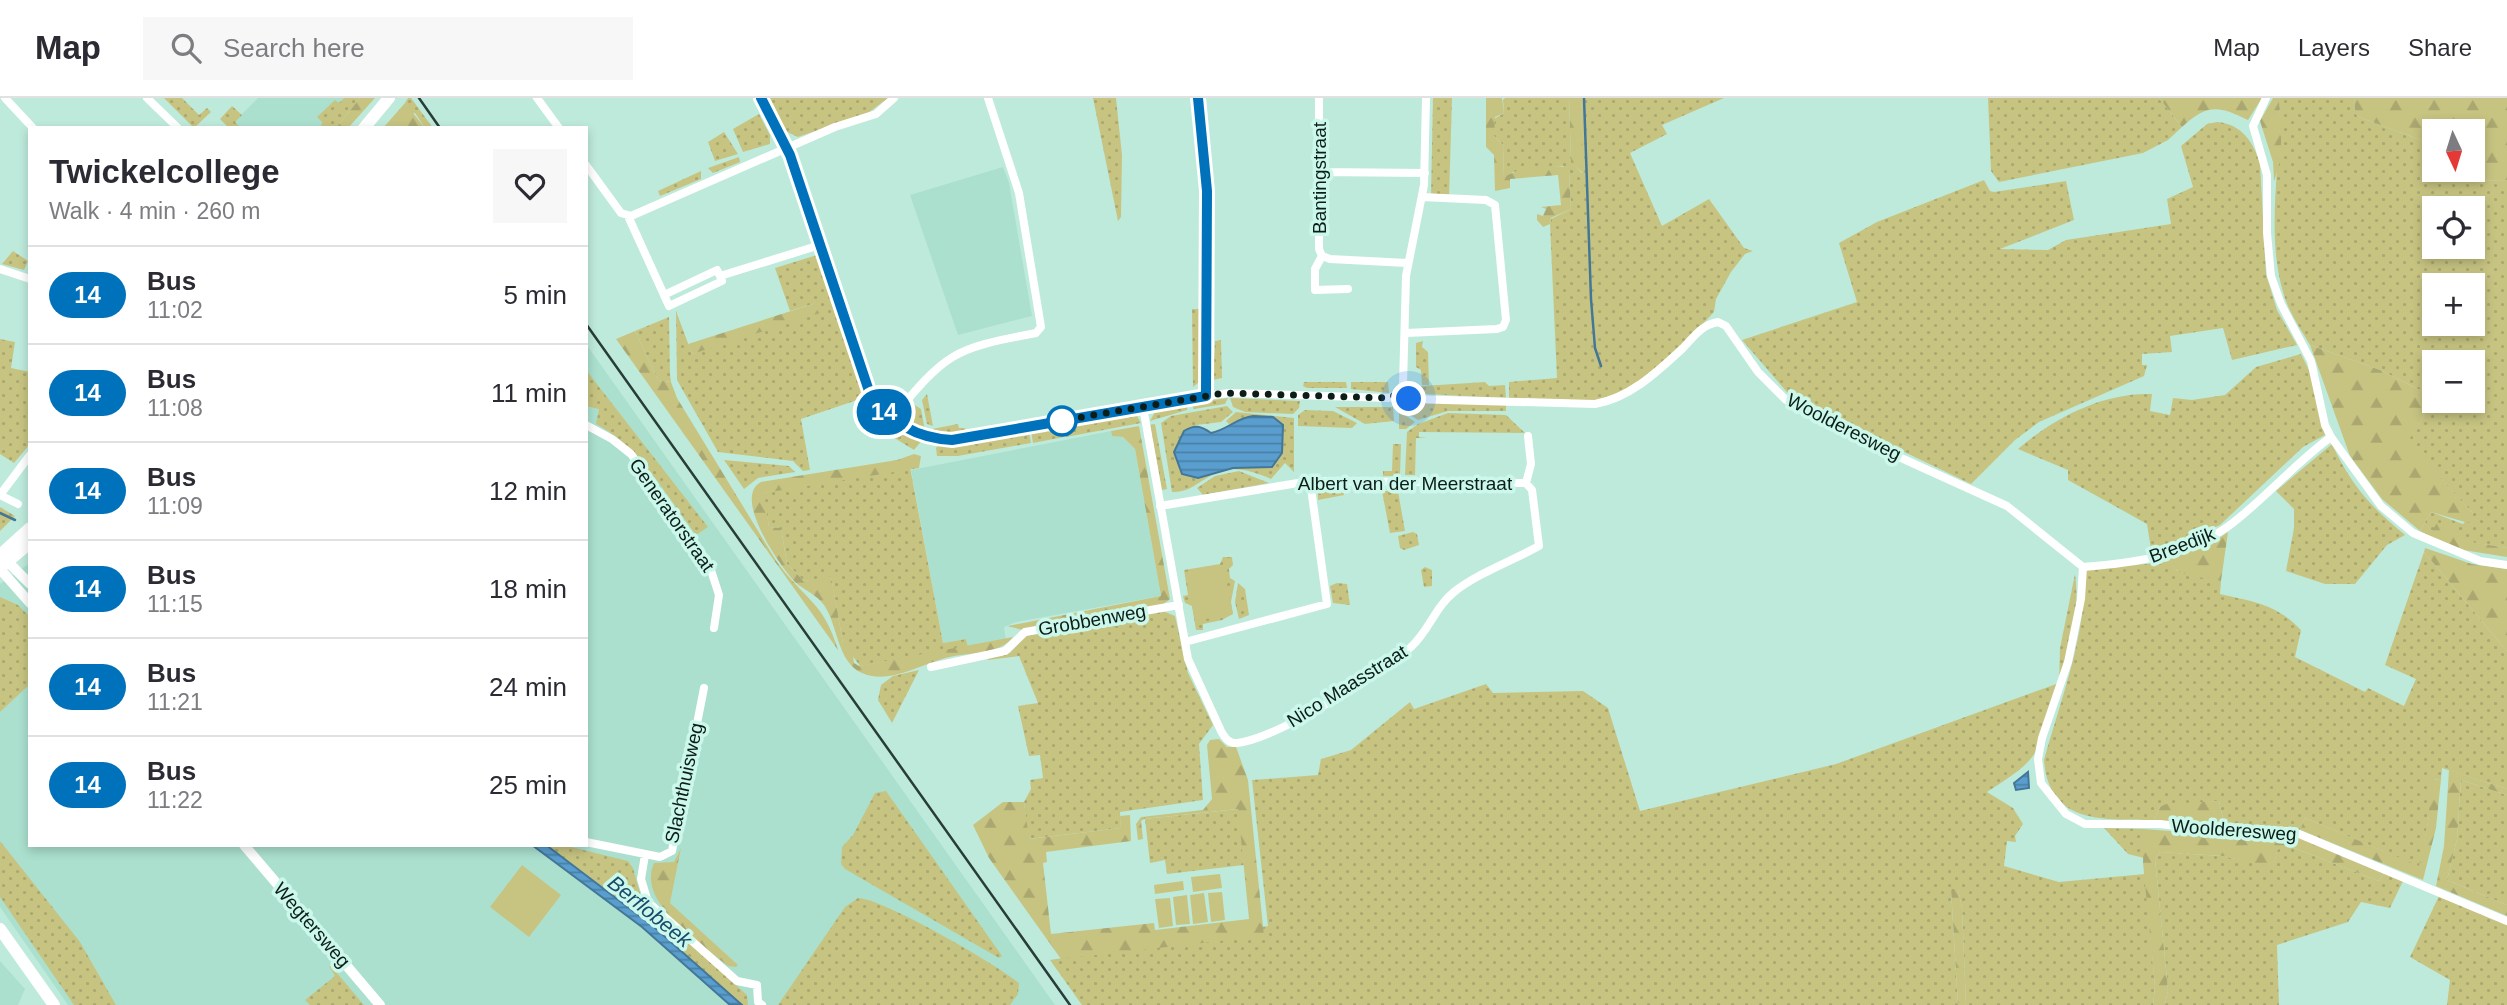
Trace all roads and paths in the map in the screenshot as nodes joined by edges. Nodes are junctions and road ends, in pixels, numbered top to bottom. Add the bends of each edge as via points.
1 (5, 98) edge
2 (148, 98) edge
3 (389, 98) edge
4 (527, 98) edge
5 (536, 98) edge
6 (761, 98) edge
7 (894, 98) edge
8 (988, 98) edge
9 (1198, 98) edge
10 (1319, 98) edge
11 (1426, 98) edge
12 (2266, 98) edge
13 (31, 126) edge
14 (176, 126) edge
15 (366, 126) edge
16 (557, 126) edge
17 (788, 148) junction
18 (588, 168) edge
19 (1319, 172) junction
20 (1425, 173) junction
21 (1422, 197) junction
22 (628, 216) junction
23 (820, 245) junction
24 (1322, 256) junction
25 (1407, 263) junction
26 (0, 269) edge
27 (28, 278) edge
28 (1348, 289) dead end
29 (1406, 333) junction
30 (1399, 393) junction
31 (1206, 396) junction
32 (1143, 407) junction
33 (891, 419) junction
34 (588, 426) edge
35 (1528, 436) dead end
36 (2331, 437) junction
37 (28, 458) edge
38 (1311, 481) junction
39 (1526, 483) junction
40 (0, 495) edge
41 (18, 504) dead end
42 (1160, 506) junction
43 (28, 530) edge
44 (28, 544) edge
45 (2, 562) edge
46 (2507, 565) edge
47 (2083, 567) junction
48 (28, 582) edge
49 (28, 600) edge
50 (1179, 605) junction
51 (714, 628) dead end
52 (1185, 642) junction
53 (931, 667) dead end
54 (704, 688) dead end
55 (588, 842) edge
56 (246, 847) edge
57 (645, 855) junction
58 (2507, 921) edge
59 (0, 929) edge
60 (759, 1004) edge
61 (54, 1005) edge
62 (380, 1005) edge

1 - 13 street
2 - 14 street
3 - 15 main road
4 - 5 street
5 - 16 street
6 - 17 street, Woolderesweg
7 - 17 street via 876,114
8 - 33 street via 1019,193 1041,327 1036,333 960,350 930,373
9 - 31 street via 1207,191
10 - 19 street, Bantingstraat
11 - 20 street
12 - 36 street via 2253,126 2267,175 2271,276 2311,360
17 - 22 street
17 - 23 street, Woolderesweg
18 - 22 street
19 - 20 street
19 - 24 street, Bantingstraat
20 - 21 street
21 - 25 street
21 - 29 street via 1486,200 1495,205 1506,320 1497,329
22 - 23 street via 668,306 722,281 720,276
23 - 33 street, Woolderesweg via 866,386
24 - 25 street, Bantingstraat
24 - 28 street, Bantingstraat via 1315,269 1315,290
25 - 29 street
26 - 27 street
29 - 30 street
30 - 31 street, Woolderesweg via 1389,398
30 - 47 street, Woolderesweg via 1409,399 1595,404 1613,400 1629,393 1704,326 1718,322 1726,326 1758,372 1793,404 2007,506
31 - 32 street, Woolderesweg
32 - 33 street, Woolderesweg via 952,440 925,436
32 - 42 street, Nico Maasstraat
34 - 51 street, Generatorstraat via 631,454 709,564 719,595
35 - 39 street, Nico Maasstraat via 1531,464
36 - 46 street via 2381,506 2413,533 2480,561
36 - 47 street, Breedijk via 2212,536 2153,559
37 - 40 street
38 - 39 street, Albert van der Meerstraat
38 - 42 street, Albert van der Meerstraat
38 - 52 street via 1328,604
39 - 52 street, Nico Maasstraat via 1532,490 1539,546 1455,591 1410,648 1305,716 1237,743 1226,739 1191,668
40 - 41 street
42 - 50 street, Nico Maasstraat
43 - 45 main road
44 - 45 main road
45 - 48 street
45 - 49 street
47 - 58 street, Woolderesweg via 2068,662 2038,759 2041,782 2066,814 2085,824 2292,831
50 - 52 street, Nico Maasstraat
50 - 53 street, Grobbenweg via 1025,632 1004,651
54 - 57 street, Slachthuisweg via 674,847 666,855
55 - 57 street, Slachthuisweg
56 - 62 street, Wegtersweg
57 - 60 street, Slachthuisweg via 641,879 648,902 737,981 757,985
59 - 61 main road

